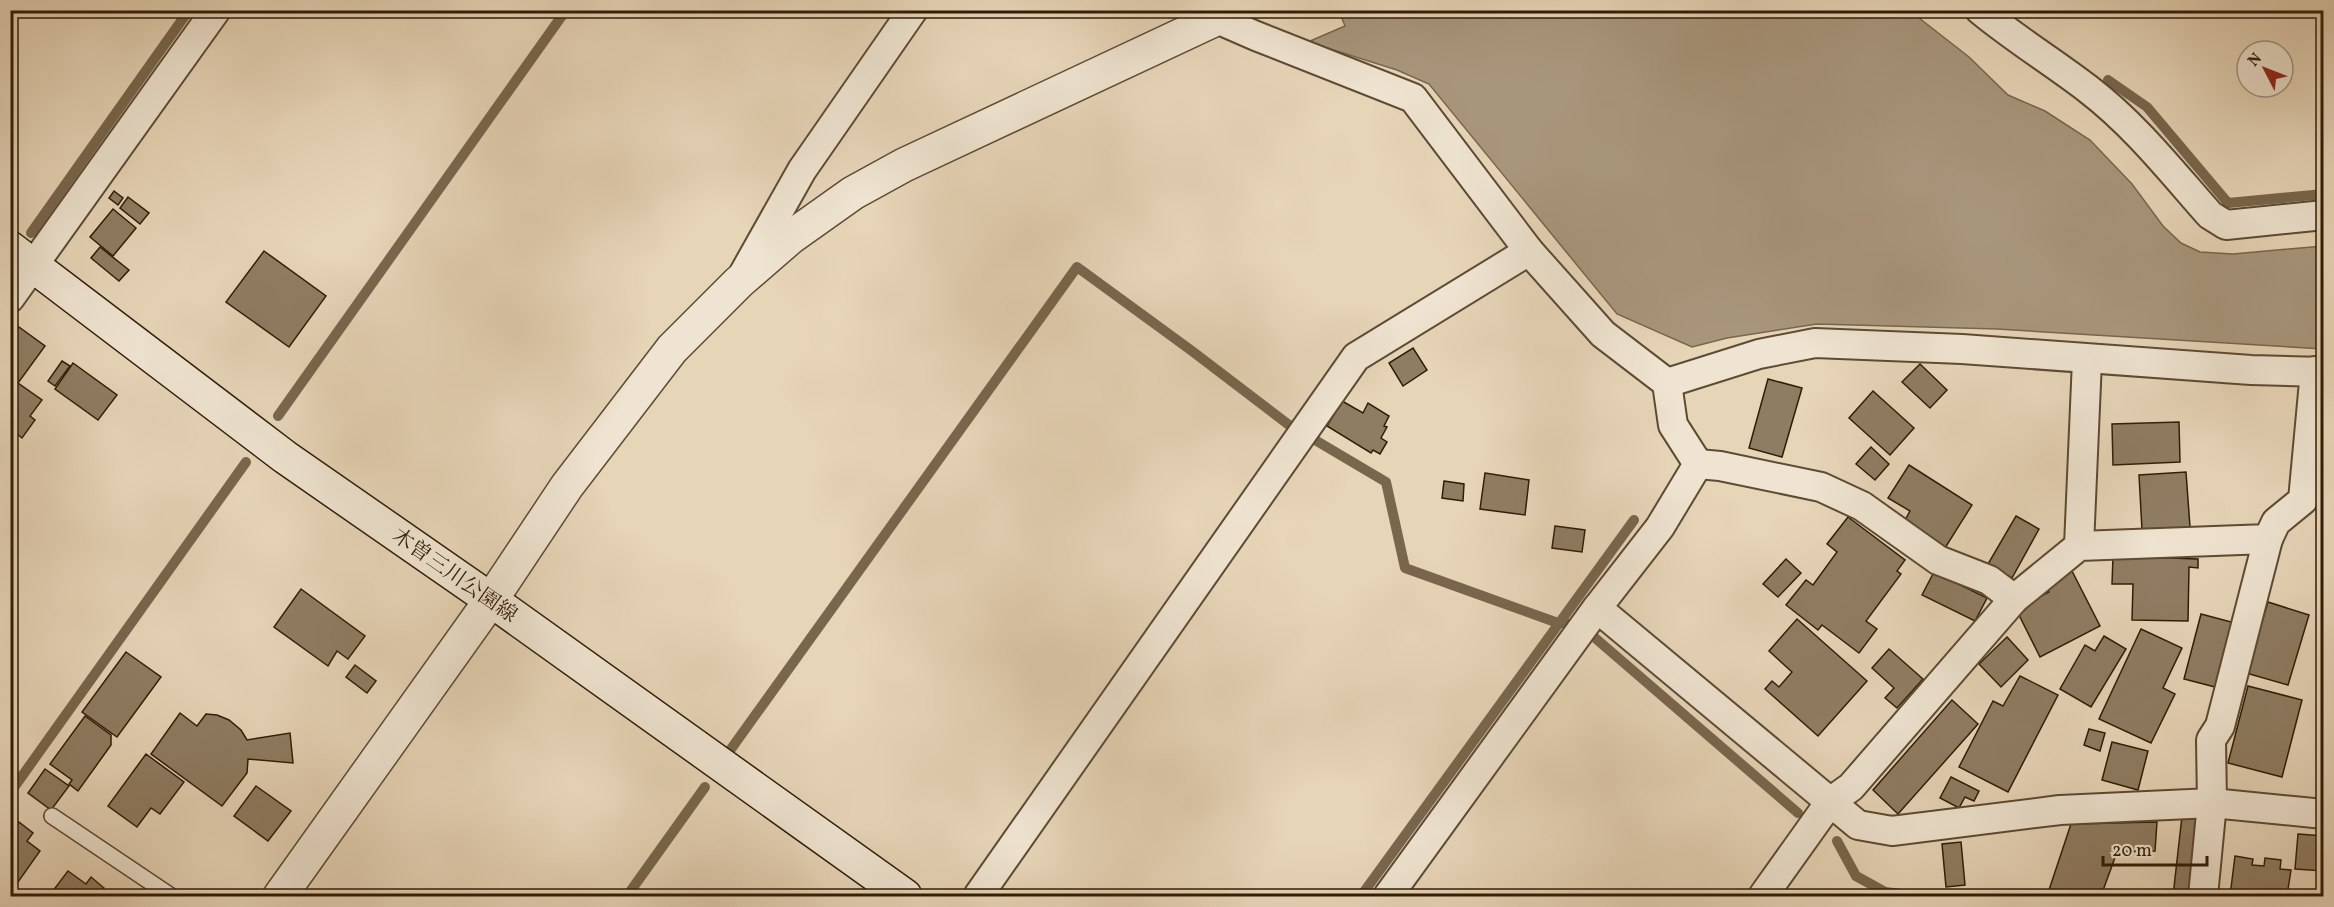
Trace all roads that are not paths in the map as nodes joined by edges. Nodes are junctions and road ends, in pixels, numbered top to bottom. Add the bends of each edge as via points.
1 (216, 10) edge
2 (913, 10) edge
3 (1980, 10) edge
4 (1221, 13) edge
5 (2324, 215) edge
6 (1529, 251) junction
7 (22, 256) edge
8 (739, 282) junction
9 (10, 298) edge
10 (2087, 360) junction
11 (2319, 372) edge
12 (1667, 383) junction
13 (1698, 464) junction
14 (2312, 502) edge
15 (2268, 539) junction
16 (2079, 546) junction
17 (2014, 598) junction
18 (491, 600) junction
19 (1597, 608) junction
20 (1830, 802) junction
21 (2212, 803) junction
22 (2324, 814) edge
23 (52, 816) dead end
24 (171, 897) edge
25 (280, 897) edge
26 (905, 897) edge
27 (978, 897) edge
28 (1388, 897) edge
29 (1763, 897) edge
30 (2203, 897) edge

1 - 7 street
2 - 8 street via 802,170
3 - 5 street via 2089,89 2136,130 2210,215 2226,225
4 - 6 street via 1413,98
4 - 8 street via 853,193 791,237
6 - 12 street via 1603,334
6 - 27 street via 1356,357
7 - 9 street
7 - 18 street, 木曽三川公園線 via 285,457
8 - 18 street via 672,349 567,486
10 - 11 street
10 - 12 street via 1962,349 1815,343 1759,354
10 - 16 street
11 - 14 street via 2303,500
12 - 13 street via 1673,425
13 - 17 street via 1821,487 1862,506 1938,560 1989,580
13 - 19 street via 1660,527
14 - 15 street via 2276,522
15 - 16 street
15 - 21 street via 2220,726 2211,740
16 - 17 street
17 - 20 street via 1851,787
18 - 25 street
18 - 26 street, 木曽三川公園線
19 - 20 street
19 - 28 street
20 - 21 street via 1858,825 1892,831 2060,810
20 - 29 street
21 - 22 street
21 - 30 street
23 - 24 lane

